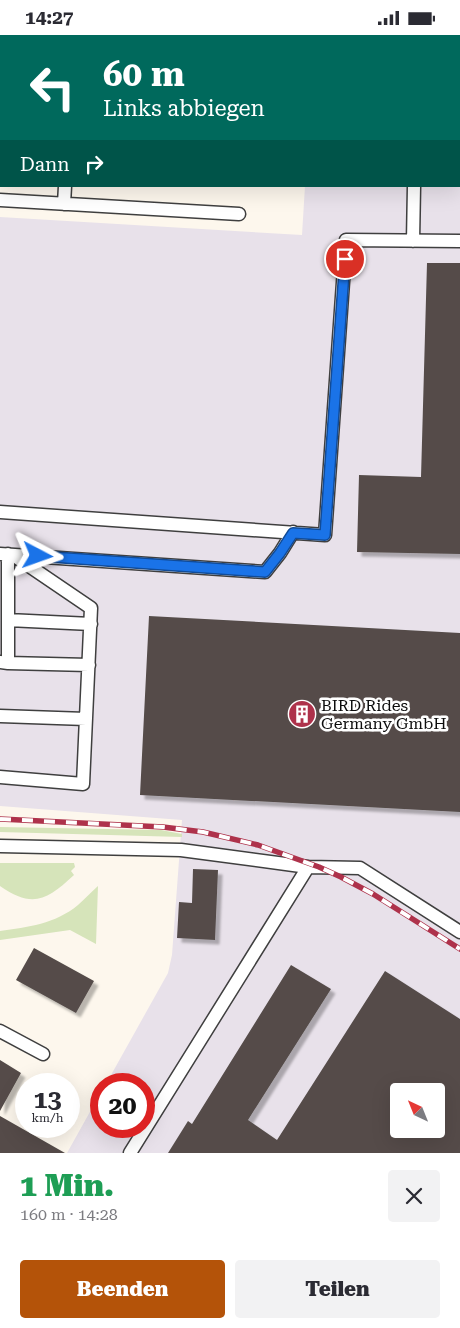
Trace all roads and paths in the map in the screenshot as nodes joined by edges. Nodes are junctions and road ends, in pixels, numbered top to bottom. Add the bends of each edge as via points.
1 (65, 187) edge
2 (414, 187) edge
3 (0, 200) edge
4 (64, 204) junction
5 (239, 214) dead end
6 (413, 241) junction
7 (460, 241) edge
8 (0, 512) edge
9 (293, 533) junction
10 (7, 554) edge
11 (8, 620) junction
12 (91, 624) junction
13 (4, 662) edge
14 (89, 665) junction
15 (0, 716) edge
16 (86, 719) junction
17 (0, 777) edge
18 (0, 846) edge
19 (308, 867) junction
20 (460, 932) edge
21 (0, 1031) edge
22 (43, 1054) dead end
23 (130, 1153) edge

1 - 4 lane
2 - 6 lane
3 - 4 lane
4 - 5 lane
6 - 7 lane
6 - 9 lane via 346,240 325,535
8 - 9 lane
9 - 10 lane via 265,572
10 - 11 lane
10 - 12 lane via 91,608
11 - 12 lane
11 - 13 lane
12 - 14 lane
13 - 14 lane
14 - 16 lane
15 - 16 lane
16 - 17 lane via 83,784
18 - 19 lane via 181,850
19 - 20 lane via 360,868
19 - 23 lane
21 - 22 lane

